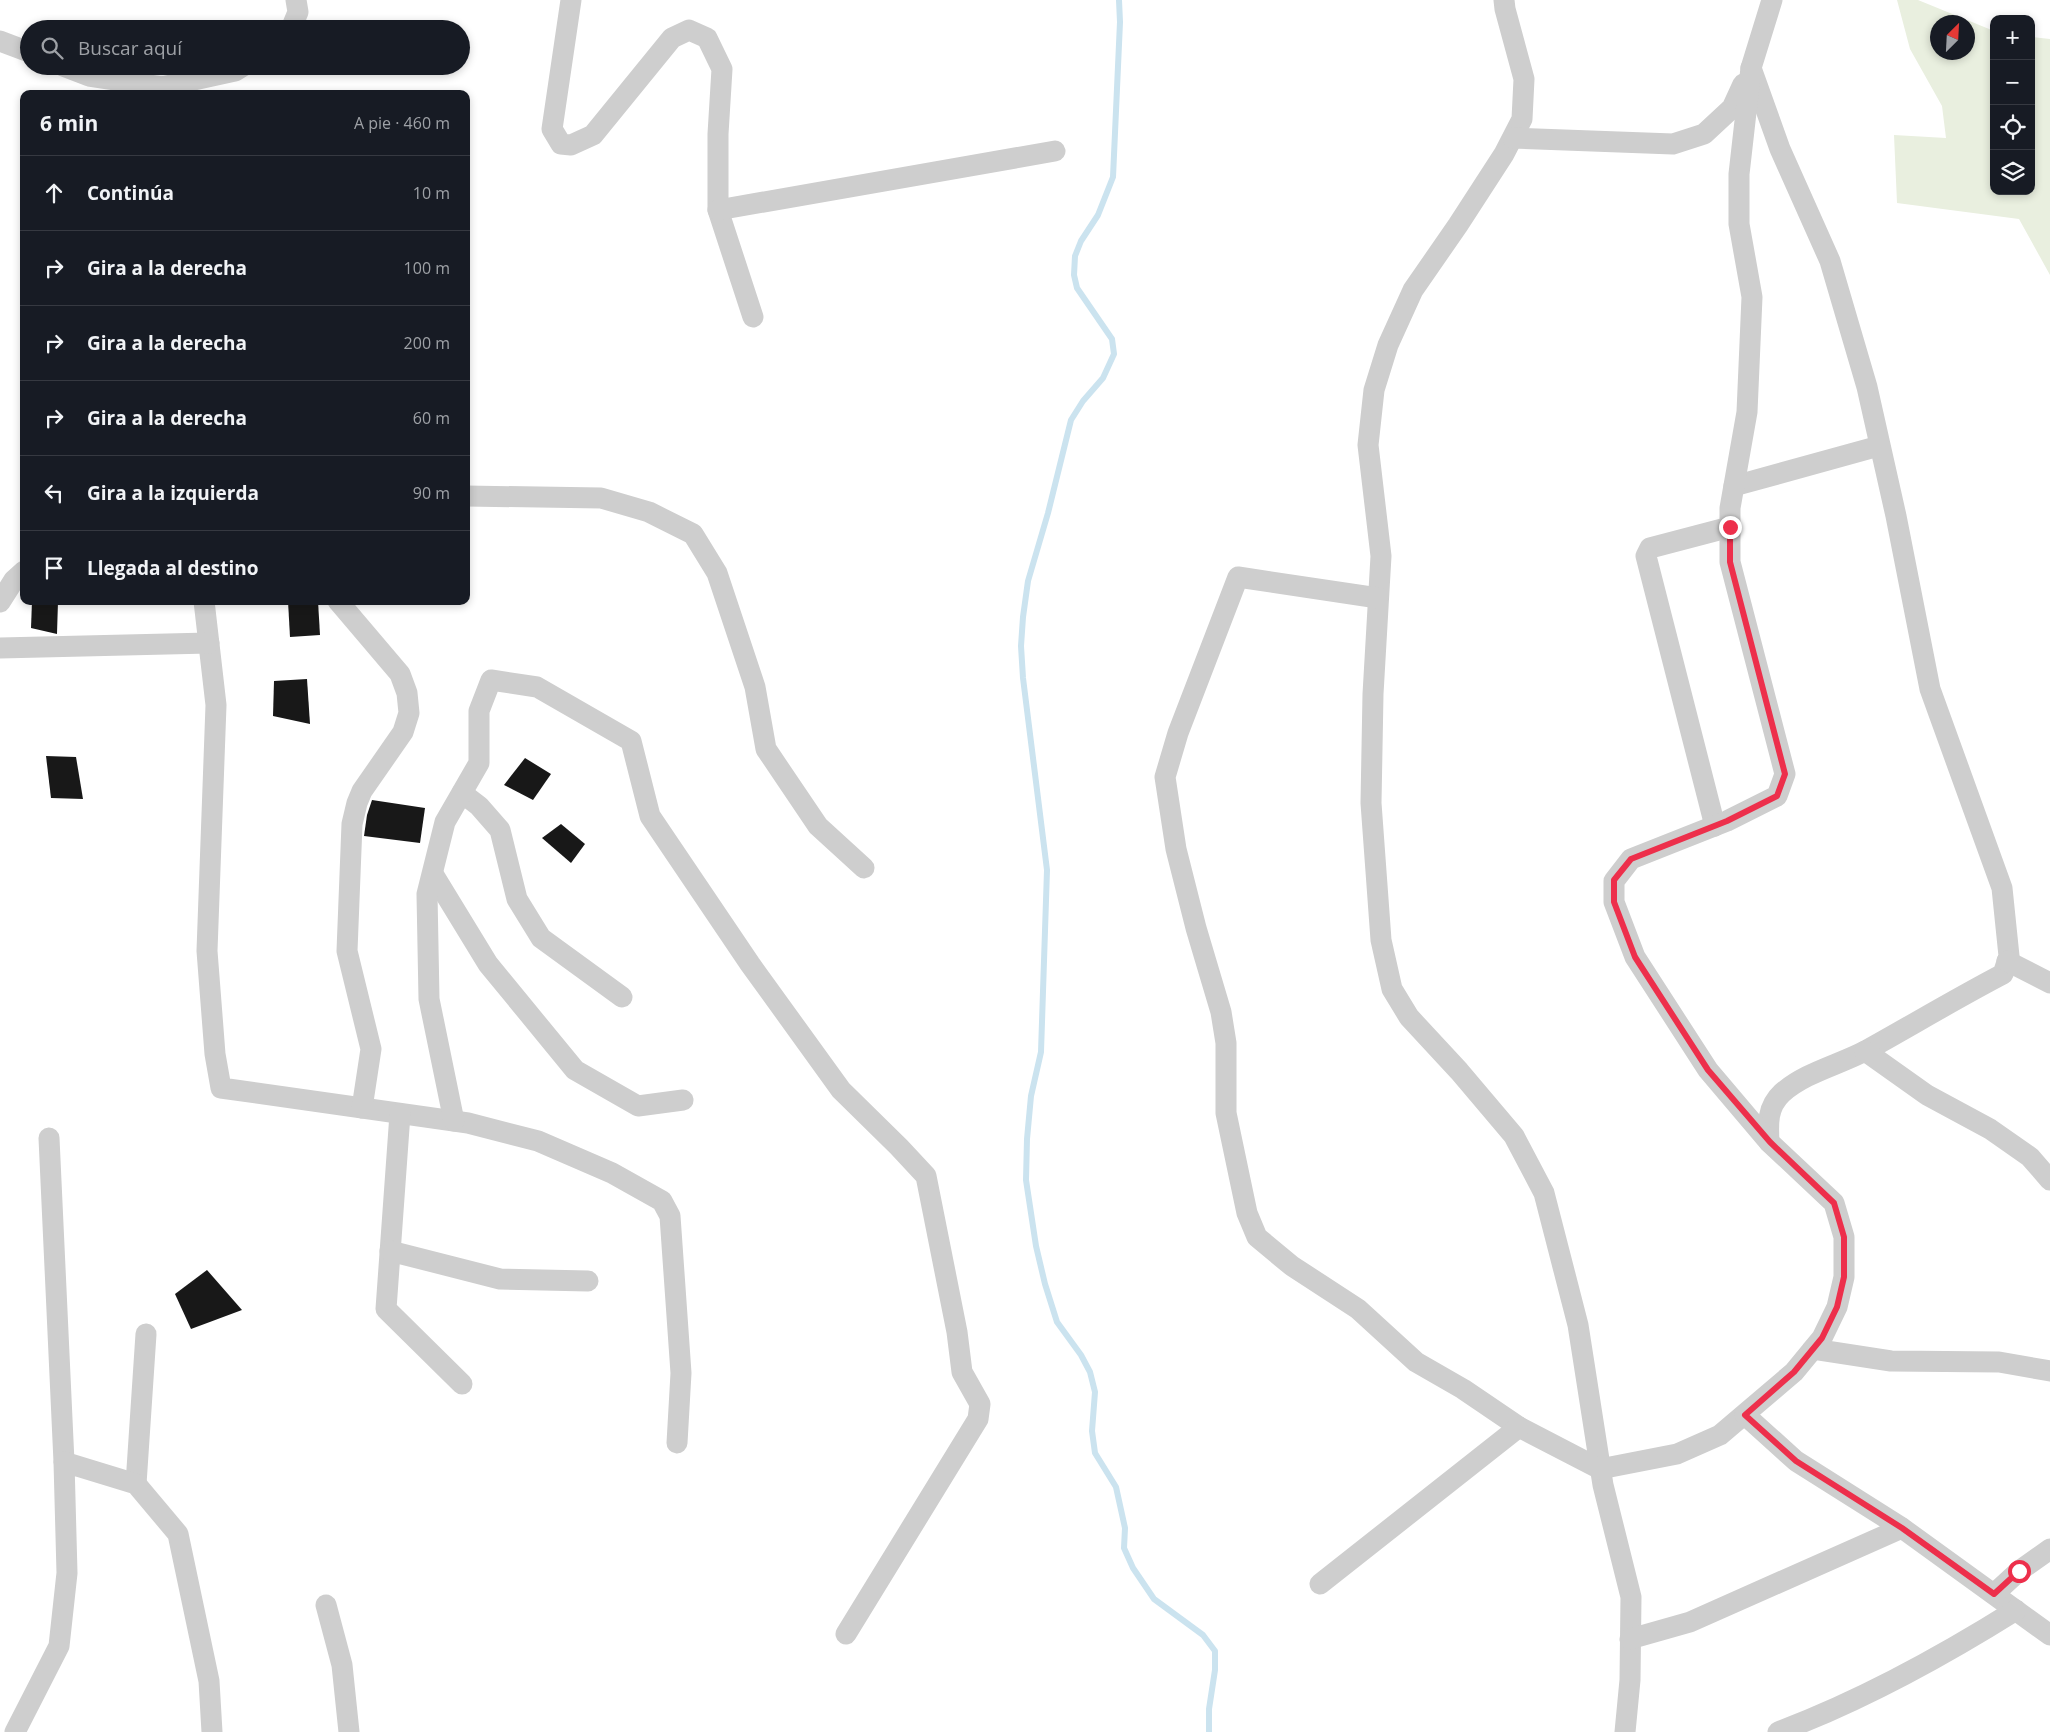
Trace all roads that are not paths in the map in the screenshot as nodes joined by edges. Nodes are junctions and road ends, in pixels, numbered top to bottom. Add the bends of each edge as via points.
1 (296, 0) edge
2 (571, 0) edge
3 (1504, 0) edge
4 (1772, 0) edge
5 (295, 20) edge
6 (0, 40) edge
7 (20, 48) edge
8 (1751, 68) junction
9 (86, 75) edge
10 (220, 75) edge
11 (164, 90) edge
12 (1513, 138) junction
13 (1055, 151) dead end
14 (718, 210) junction
15 (753, 317) dead end
16 (1879, 446) junction
17 (1734, 486) junction
18 (470, 496) edge
19 (1730, 527) junction
20 (20, 575) edge
21 (1378, 598) junction
22 (0, 602) edge
23 (204, 605) edge
24 (341, 605) edge
25 (209, 643) junction
26 (0, 648) edge
27 (462, 793) junction
28 (1715, 826) junction
29 (864, 868) dead end
30 (432, 874) junction
31 (2007, 961) junction
32 (2050, 983) edge
33 (622, 997) dead end
34 (1865, 1051) junction
35 (683, 1100) dead end
36 (362, 1108) junction
37 (400, 1114) junction
38 (454, 1121) junction
39 (49, 1138) dead end
40 (1770, 1142) junction
41 (2050, 1180) edge
42 (390, 1252) junction
43 (588, 1281) dead end
44 (146, 1334) dead end
45 (1813, 1349) junction
46 (2050, 1372) edge
47 (462, 1384) dead end
48 (1745, 1415) junction
49 (1519, 1427) junction
50 (677, 1443) dead end
51 (64, 1462) junction
52 (1600, 1469) junction
53 (136, 1484) junction
54 (1902, 1528) junction
55 (2050, 1549) edge
56 (1320, 1584) dead end
57 (1994, 1594) junction
58 (326, 1605) dead end
59 (2016, 1610) junction
60 (846, 1634) dead end
61 (2050, 1635) edge
62 (1630, 1639) junction
63 (14, 1732) edge
64 (212, 1732) edge
65 (349, 1732) edge
66 (1624, 1732) edge
67 (1778, 1732) edge

1 - 5 street via 298,12
2 - 14 street via 552,129 561,144 571,145 593,135 672,38 689,30 707,38 722,69
3 - 12 street via 1524,80 1522,120
4 - 8 street
6 - 7 street
8 - 12 street via 1732,108 1704,134 1673,144
8 - 16 street via 1780,148 1830,261 1868,387
8 - 17 street via 1739,174 1739,224 1752,307 1747,412
9 - 11 street
10 - 11 street
12 - 21 street via 1413,290 1388,345 1374,390 1368,445 1381,556
13 - 14 street
14 - 15 street
16 - 17 street
16 - 31 street via 1930,689 2002,888
17 - 19 street
18 - 29 street via 601,498 649,512 693,534 717,572 756,687 766,749 818,826
19 - 28 street via 1730,562 1785,774 1777,796
19 - 28 street via 1650,548 1646,556
20 - 22 street
21 - 49 street via 1238,577 1178,733 1165,777 1176,849 1221,1012 1226,1043 1226,1113 1247,1214 1257,1237 1292,1266 1358,1309 1416,1362
21 - 52 street via 1372,694 1371,803 1381,940 1392,989 1410,1017 1514,1136 1544,1193 1578,1325
23 - 25 street
24 - 36 street via 400,674 407,693 409,713 403,732 362,791 352,824 347,950 371,1049
25 - 26 street
25 - 36 street via 216,705 207,951 215,1054 221,1088
27 - 30 street via 445,822
27 - 33 street via 479,806 500,830 517,899 541,938
27 - 60 street via 479,763 479,711 491,680 537,687 631,741 650,816 677,857 841,1090 926,1176 962,1372 980,1404 978,1420
28 - 40 street via 1631,859 1614,880 1614,902 1635,957 1703,1062
30 - 35 street via 488,964 575,1070 638,1106
30 - 38 street via 427,894 429,999
31 - 32 street
31 - 34 street via 2003,974
34 - 40 street via 1806,1077 1781,1094 1770,1109
34 - 41 street via 1927,1095 1990,1129 2030,1157
36 - 37 street
37 - 38 street
37 - 42 street
38 - 50 street via 538,1141 612,1173 662,1201 670,1216 680,1373
39 - 51 street
40 - 45 street via 1834,1203 1844,1237 1844,1277 1837,1307
42 - 43 street via 500,1279
42 - 47 street via 386,1309
44 - 53 street
45 - 46 street via 1891,1361 1999,1362
45 - 48 street via 1794,1372
48 - 52 street via 1720,1436 1677,1454
48 - 54 street via 1796,1461
49 - 52 street
49 - 56 street
51 - 53 street
51 - 63 street via 67,1573 60,1646
52 - 62 street via 1631,1597
53 - 64 street via 178,1534 209,1680
54 - 57 street
54 - 62 street via 1690,1622
55 - 57 street
57 - 59 street
58 - 65 street via 342,1665
59 - 61 street
59 - 67 street via 1965,1642 1886,1684
62 - 66 street via 1630,1680

